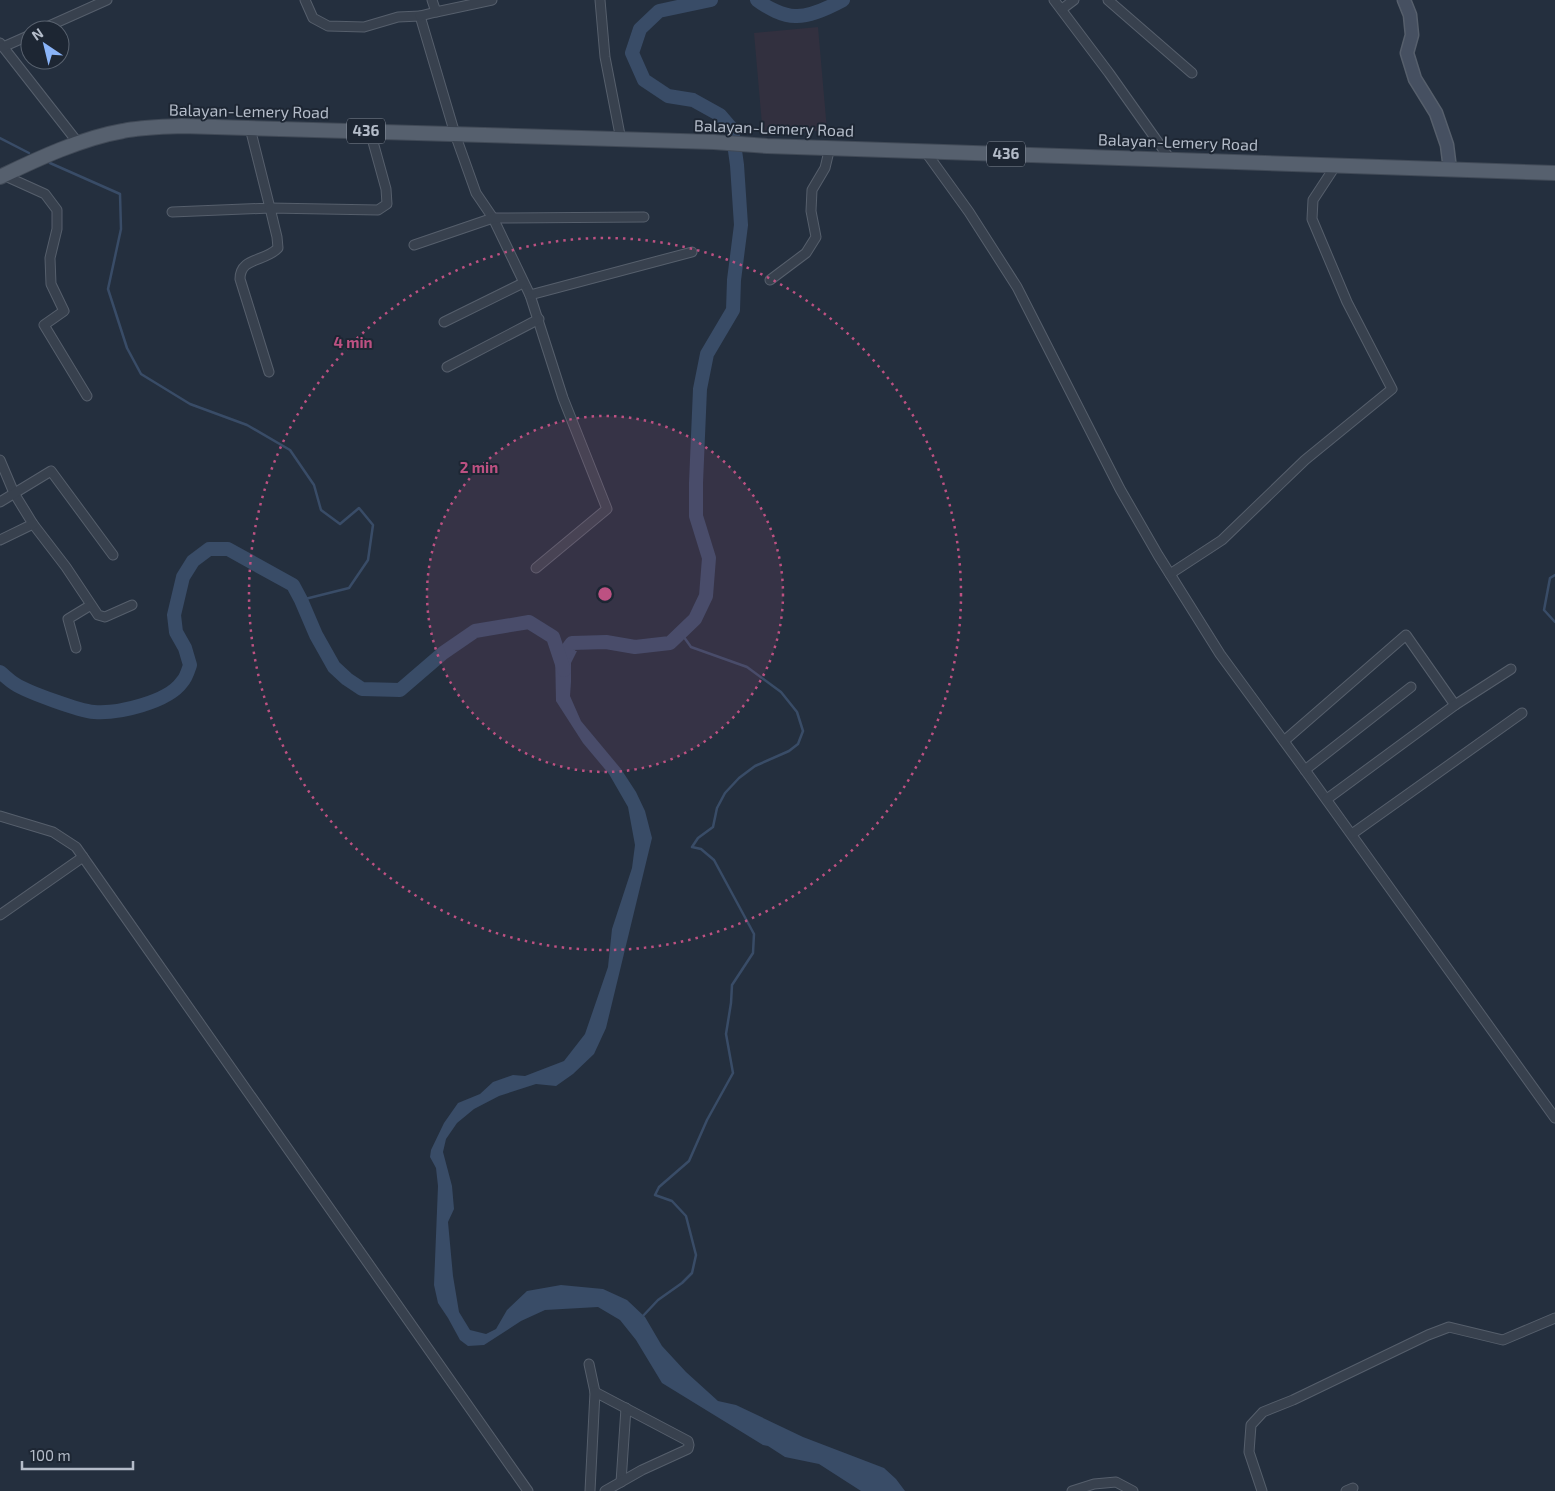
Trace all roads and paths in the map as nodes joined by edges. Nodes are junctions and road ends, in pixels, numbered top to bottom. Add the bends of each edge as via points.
1 (107, 0) edge
2 (305, 0) edge
3 (432, 0) edge
4 (492, 0) edge
5 (600, 0) edge
6 (1054, 0) edge
7 (1074, 0) edge
8 (1108, 0) edge
9 (1404, 0) edge
10 (1062, 9) junction
11 (436, 12) junction
12 (420, 16) junction
13 (62, 20) edge
14 (20, 38) edge
15 (1, 45) edge
16 (1192, 73) dead end
17 (250, 128) junction
18 (370, 131) junction
19 (456, 134) junction
20 (621, 140) junction
21 (79, 144) junction
22 (830, 147) junction
23 (925, 151) junction
24 (1170, 159) junction
25 (1336, 165) junction
26 (1450, 169) junction
27 (1555, 173) edge
28 (1, 176) edge
29 (270, 208) junction
30 (172, 212) dead end
31 (644, 216) dead end
32 (493, 218) junction
33 (414, 245) dead end
34 (692, 252) dead end
35 (770, 280) dead end
36 (523, 283) junction
37 (530, 295) junction
38 (539, 319) junction
39 (444, 322) dead end
40 (447, 367) dead end
41 (269, 372) dead end
42 (87, 396) dead end
43 (0, 460) edge
44 (14, 493) junction
45 (0, 502) edge
46 (33, 524) junction
47 (0, 540) edge
48 (113, 555) dead end
49 (536, 568) dead end
50 (1170, 574) junction
51 (132, 604) dead end
52 (91, 605) junction
53 (76, 648) dead end
54 (1510, 669) dead end
55 (1410, 687) dead end
56 (1456, 705) junction
57 (1522, 713) dead end
58 (1284, 741) junction
59 (1306, 770) junction
60 (1327, 799) junction
61 (0, 816) edge
62 (1352, 834) junction
63 (84, 857) junction
64 (0, 915) edge
65 (1555, 1118) edge
66 (1555, 1318) edge
67 (589, 1364) dead end
68 (595, 1392) junction
69 (626, 1408) junction
70 (621, 1482) junction
71 (528, 1491) edge
72 (590, 1491) edge
73 (605, 1491) edge
74 (1072, 1491) edge
75 (1133, 1491) edge
76 (1262, 1491) edge

1 - 13 street
2 - 12 street via 313,18 328,26 364,27 398,17
3 - 11 street
4 - 11 street
5 - 20 street via 605,57
6 - 10 street
7 - 10 street
8 - 16 street
9 - 26 street via 1410,15 1412,36 1407,53 1415,79 1436,113 1447,144
10 - 24 street
11 - 12 street
12 - 19 street
14 - 15 street
15 - 21 street
17 - 18 main road, Balayan-Lemery Road / 436
17 - 21 main road, Balayan-Lemery Road / 436 via 143,128 116,132
17 - 29 street
18 - 19 main road, Balayan-Lemery Road / 436
18 - 29 street via 387,204 378,210
19 - 20 main road, Balayan-Lemery Road / 436
19 - 32 street via 476,193
20 - 22 main road, Balayan-Lemery Road / 436
21 - 28 main road, Balayan-Lemery Road / 436
22 - 23 main road, Balayan-Lemery Road / 436
22 - 35 street via 825,168 812,190 811,211 816,237 806,253
23 - 24 main road, Balayan-Lemery Road / 436
23 - 50 street via 1017,287 1120,489
24 - 25 main road, Balayan-Lemery Road / 436
25 - 26 main road, Balayan-Lemery Road / 436
25 - 50 street via 1313,200 1312,219 1347,302 1392,389 1305,460 1222,540
26 - 27 main road, Balayan-Lemery Road / 436
28 - 42 street via 45,194 57,210 57,229 50,258 51,284 64,311 44,325
29 - 30 street
29 - 41 street via 278,248 272,254 244,265 240,272
31 - 32 street
32 - 33 street
32 - 36 street
34 - 37 street
36 - 37 street
36 - 39 street
37 - 38 street
38 - 40 street
38 - 49 street via 563,398 607,509
43 - 44 street
44 - 45 street
44 - 46 street
44 - 48 street via 51,471
46 - 47 street
46 - 52 street
50 - 58 street via 1220,654
51 - 52 street via 105,617 98,615
52 - 53 street via 68,619
54 - 56 street
55 - 59 street
56 - 58 street via 1406,635
56 - 60 street
57 - 62 street
58 - 59 street
59 - 60 street
60 - 62 street
61 - 63 street via 53,832 76,847
62 - 65 street
63 - 64 street
63 - 71 street
66 - 76 street via 1504,1340 1449,1327 1262,1412 1252,1424 1249,1452
67 - 68 street
68 - 69 street
68 - 72 street
69 - 70 street
69 - 70 street via 688,1441 689,1445 688,1449
70 - 73 street
74 - 75 street via 1116,1482

